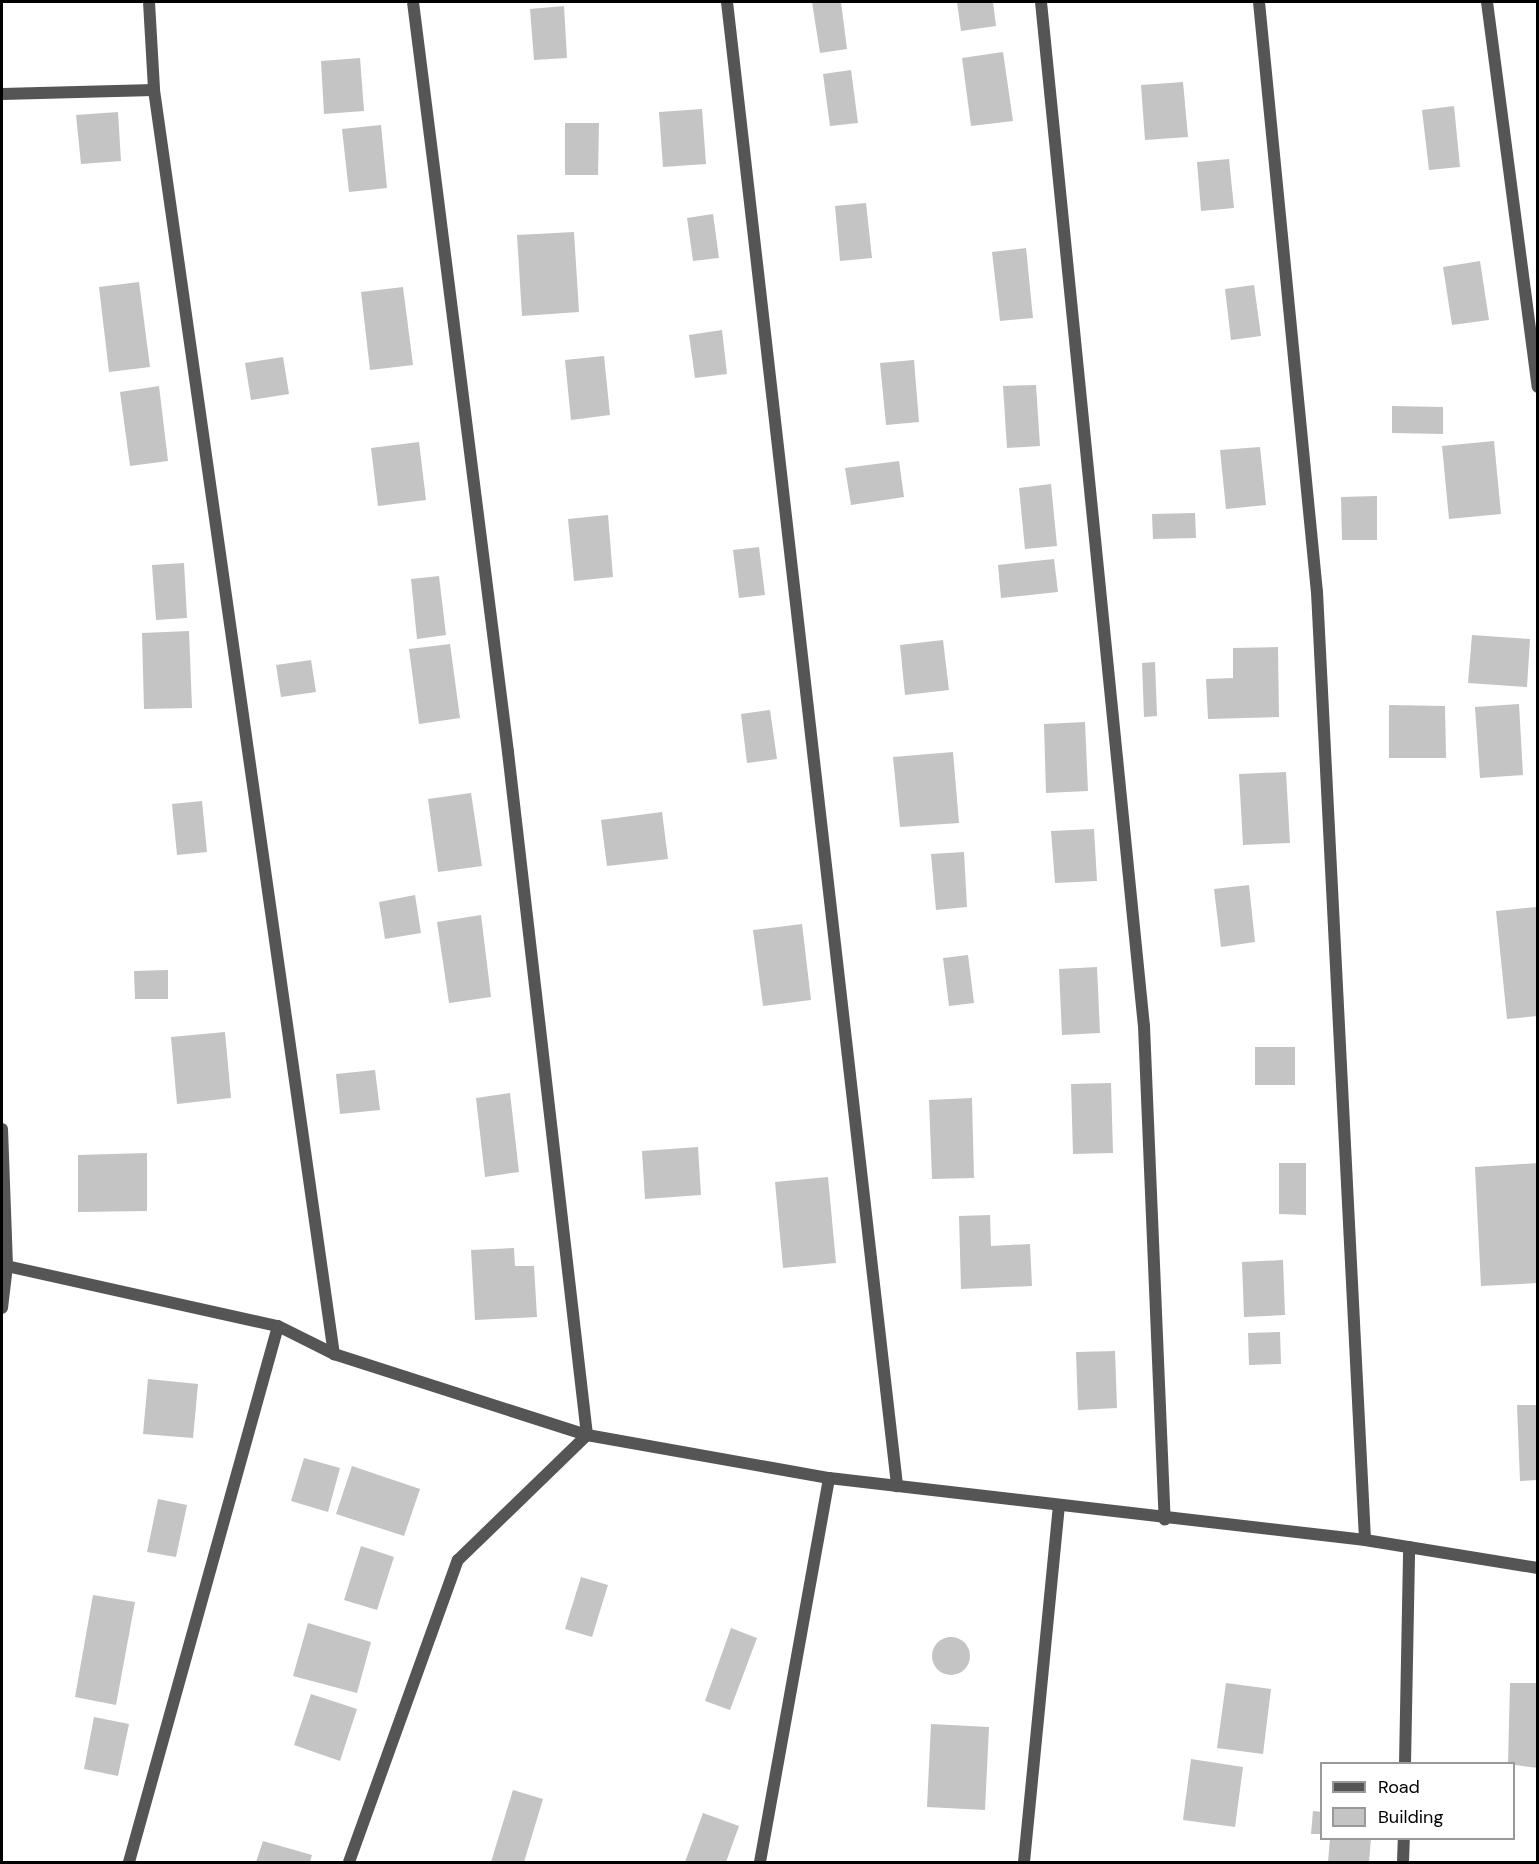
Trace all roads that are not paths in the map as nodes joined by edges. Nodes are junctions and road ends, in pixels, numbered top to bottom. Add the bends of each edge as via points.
1 (149, 2) edge
2 (413, 2) edge
3 (727, 2) edge
4 (1041, 2) edge
5 (1259, 2) edge
6 (1487, 2) edge
7 (154, 90) junction
8 (2, 94) edge
9 (1538, 387) edge
10 (2, 1129) edge
11 (4, 1265) edge
12 (2, 1308) edge
13 (278, 1326) junction
14 (334, 1354) junction
15 (587, 1435) junction
16 (830, 1478) junction
17 (897, 1486) junction
18 (1059, 1508) junction
19 (1165, 1520) junction
20 (1365, 1540) junction
21 (1409, 1547) junction
22 (1538, 1568) edge
23 (1405, 1762) edge
24 (1404, 1840) edge
25 (129, 1863) edge
26 (349, 1863) edge
27 (760, 1863) edge
28 (1024, 1863) edge
29 (1403, 1863) edge

1 - 7 street
2 - 15 street via 508,752
3 - 17 street
4 - 19 street via 1144,1026
5 - 20 street via 1317,592
6 - 9 street
7 - 8 street
7 - 14 street
10 - 11 street
11 - 12 street
11 - 13 street
13 - 14 street
13 - 25 street
14 - 15 street
15 - 16 street
15 - 26 street via 458,1560
16 - 17 street
16 - 27 street
17 - 18 street
18 - 19 street
18 - 28 street
19 - 20 street
20 - 21 street
21 - 22 street
21 - 23 street
24 - 29 street

